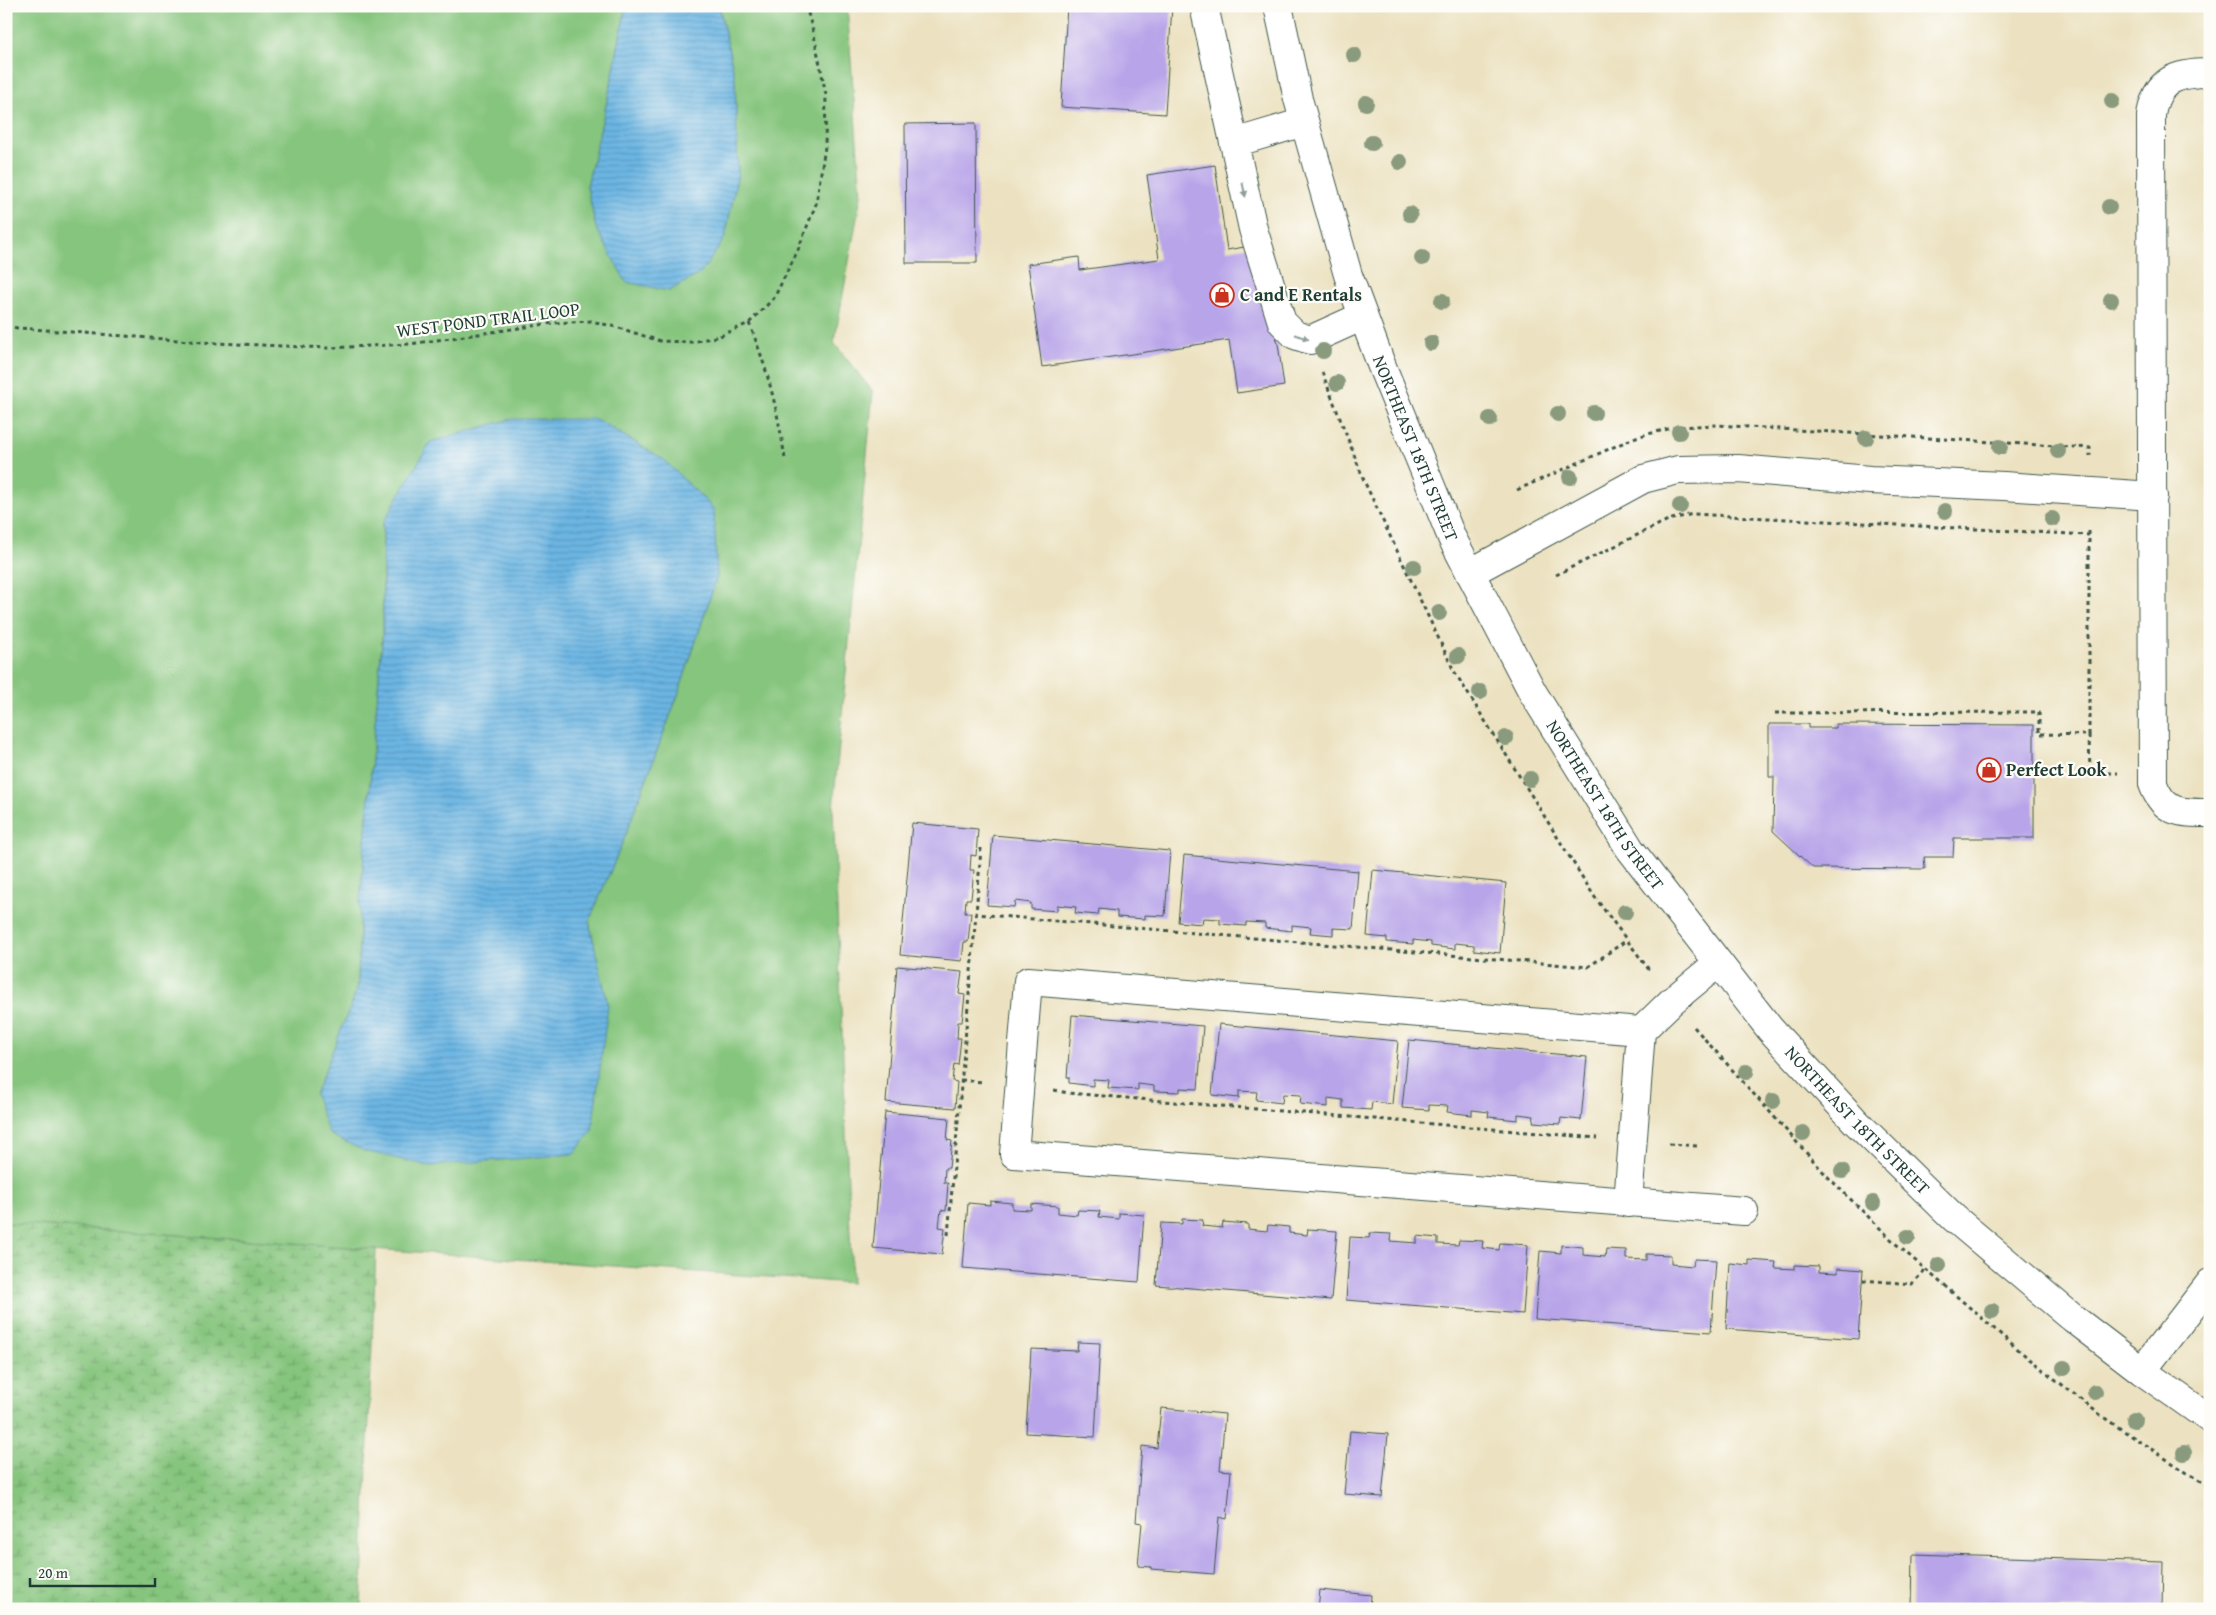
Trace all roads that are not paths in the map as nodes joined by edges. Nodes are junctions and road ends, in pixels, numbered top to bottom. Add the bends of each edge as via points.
1 (1204, 6) edge
2 (1278, 6) edge
3 (2210, 73) edge
4 (1304, 122) junction
5 (1234, 143) junction
6 (1363, 316) junction
7 (2153, 496) junction
8 (1470, 573) junction
9 (2210, 813) edge
10 (1718, 962) junction
11 (1641, 1031) junction
12 (1628, 1203) junction
13 (1744, 1211) dead end
14 (2210, 1283) edge
15 (2142, 1371) junction
16 (2210, 1419) edge

1 - 5 street
2 - 4 street, NORTHEAST 18TH STREET
3 - 7 street via 2187,73 2175,77 2158,92 2152,110
4 - 5 street
4 - 6 street, NORTHEAST 18TH STREET
5 -> 6 street via 1253,229 1282,322 1295,335 1310,340
6 - 8 street, NORTHEAST 18TH STREET via 1452,538
7 - 8 street via 1738,469 1678,470 1643,478
7 - 9 street via 2153,784 2164,804 2174,810
8 - 10 street, NORTHEAST 18TH STREET via 1533,693 1630,850
10 - 11 street
10 - 15 street, NORTHEAST 18TH STREET via 1770,1029 1836,1101 1954,1218 2074,1319
11 - 12 street
11 - 12 street via 1028,981 1019,1085 1014,1154
12 - 13 street
14 - 15 street
15 - 16 street, NORTHEAST 18TH STREET

